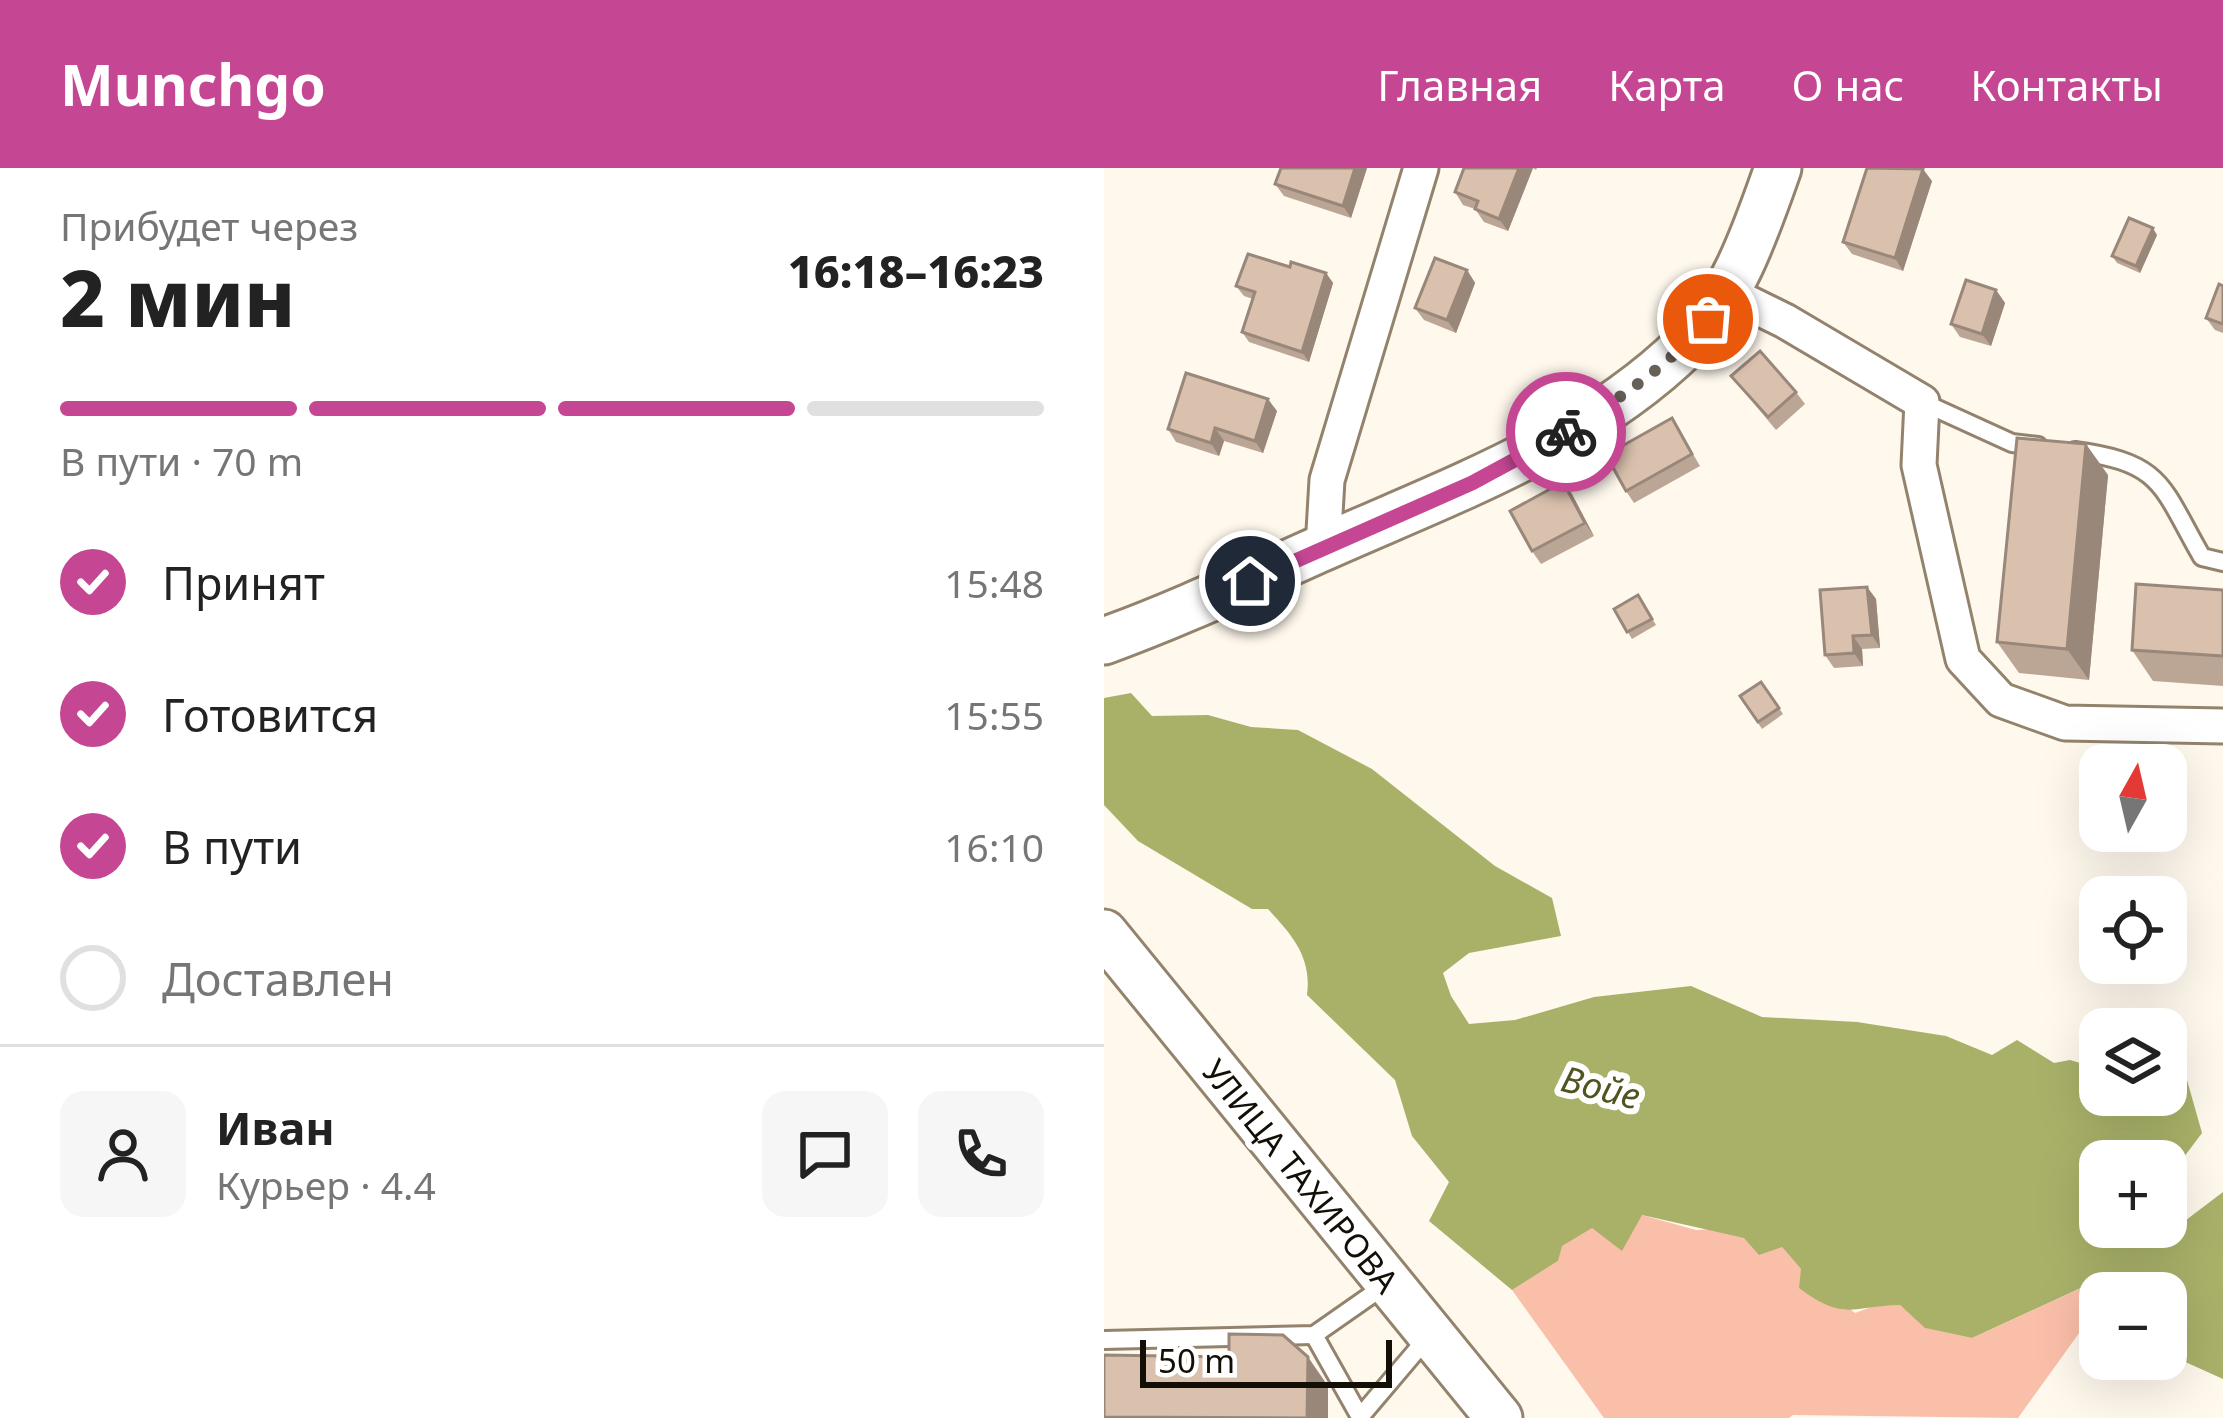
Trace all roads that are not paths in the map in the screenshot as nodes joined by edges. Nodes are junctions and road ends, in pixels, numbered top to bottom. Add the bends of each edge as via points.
1 (1421, 168) edge
2 (1778, 168) edge
3 (1728, 293) junction
4 (1922, 402) junction
5 (1323, 548) junction
6 (2223, 562) edge
7 (1104, 641) edge
8 (2223, 726) edge
9 (1104, 933) edge
10 (1388, 1283) junction
11 (1430, 1334) junction
12 (1314, 1335) junction
13 (1104, 1340) edge
14 (1499, 1418) edge

1 - 5 street via 1327,480
2 - 3 street
3 - 4 street
3 - 5 street via 1687,344 1558,437
4 - 6 lane via 2012,443 2117,457 2155,475 2202,557
4 - 8 street via 1918,465 1964,659 2001,700 2065,723
5 - 7 street
9 - 10 street, УЛИЦА ТАХИРОВА
10 - 11 street, УЛИЦА ТАХИРОВА
10 - 12 lane
11 - 12 lane via 1360,1417
11 - 14 street, УЛИЦА ТАХИРОВА
12 - 13 lane

